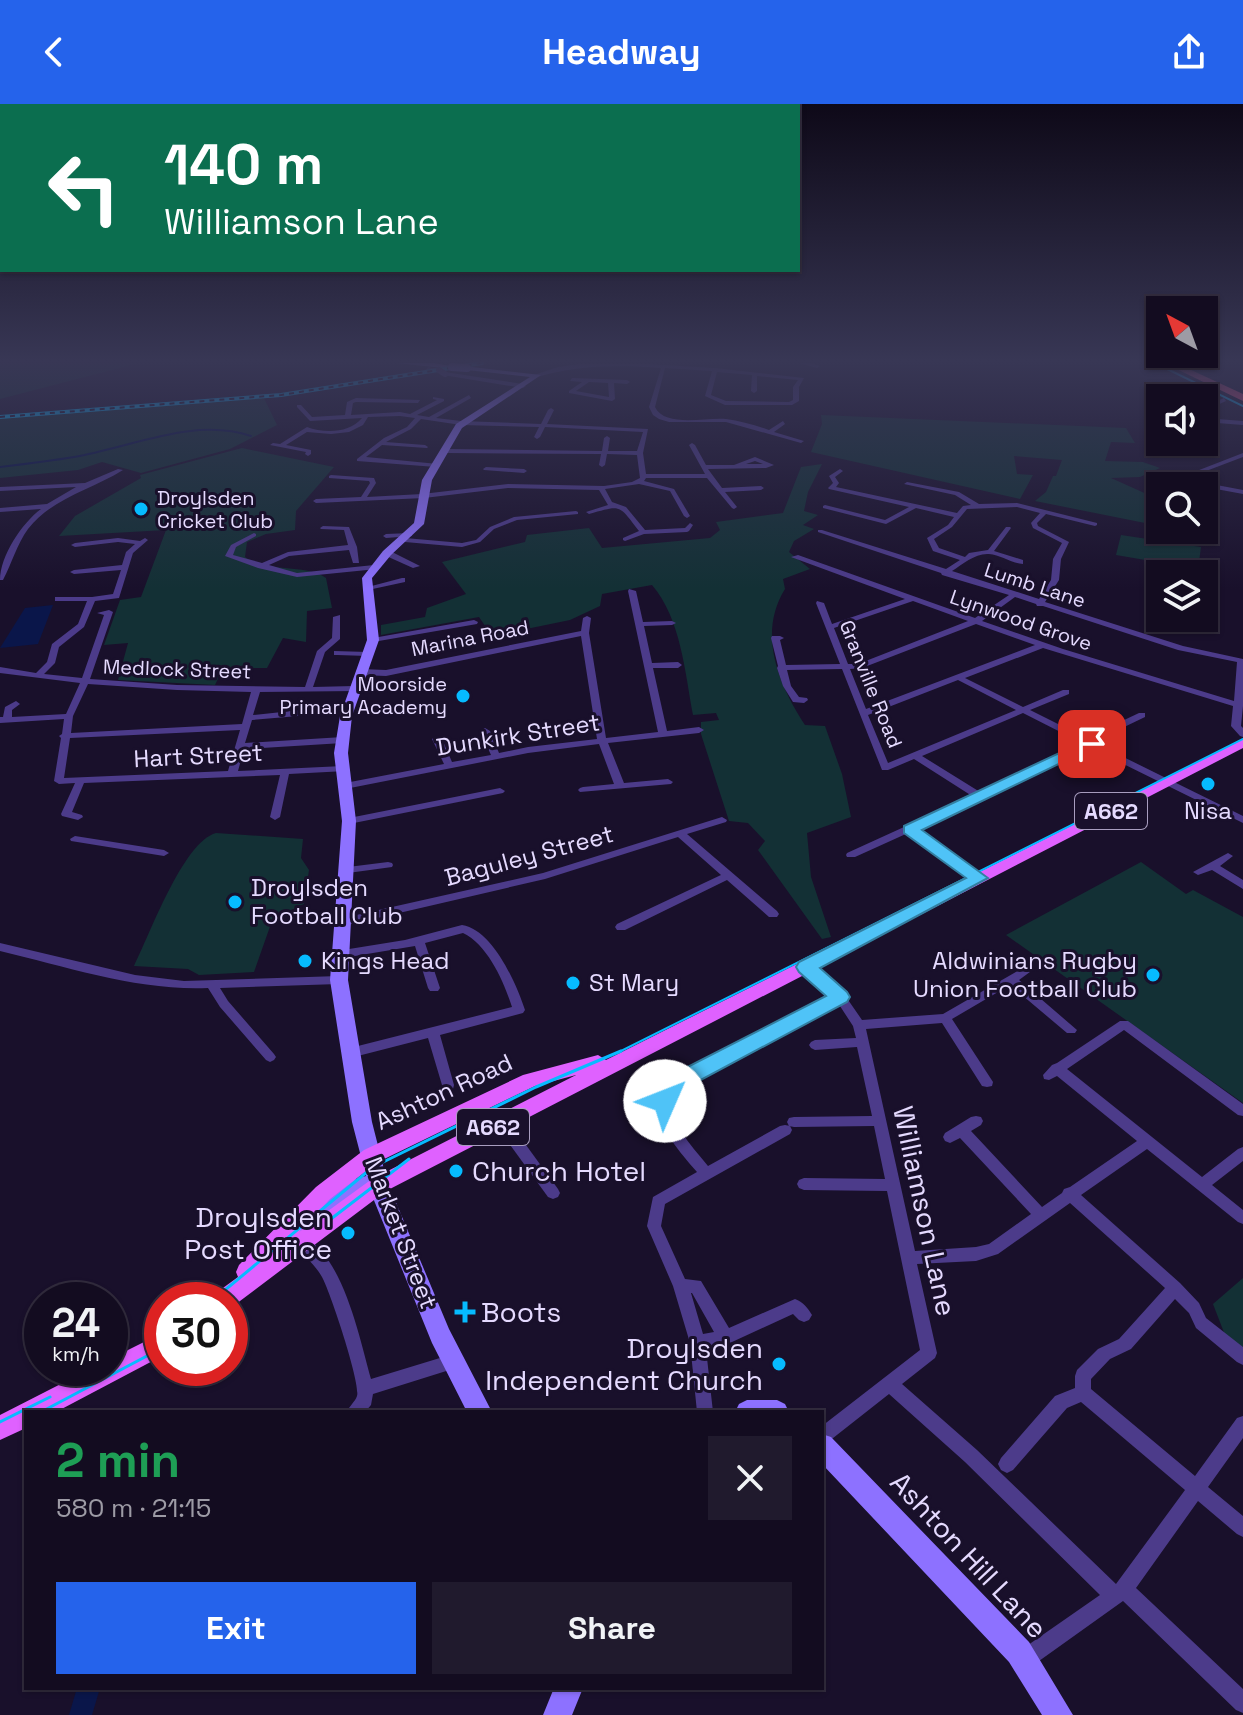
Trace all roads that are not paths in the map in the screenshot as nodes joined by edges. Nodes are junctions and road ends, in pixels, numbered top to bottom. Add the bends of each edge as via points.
1 (293, 438) edge
2 (389, 438) edge
3 (454, 438) edge
4 (607, 438) dead end
5 (644, 438) edge
6 (789, 438) edge
7 (801, 441) dead end
8 (380, 443) junction
9 (273, 445) dead end
10 (282, 445) junction
11 (692, 445) dead end
12 (425, 447) dead end
13 (447, 451) junction
14 (527, 452) junction
15 (572, 452) junction
16 (605, 453) junction
17 (640, 453) junction
18 (308, 454) dead end
19 (1243, 455) edge
20 (436, 465) junction
21 (602, 465) dead end
22 (736, 466) dead end
23 (566, 467) dead end
24 (703, 467) junction
25 (486, 469) dead end
26 (120, 470) dead end
27 (524, 471) junction
28 (840, 471) dead end
29 (1199, 472) edge
30 (709, 476) junction
31 (331, 477) dead end
32 (642, 479) junction
33 (883, 484) dead end
34 (907, 484) dead end
35 (86, 485) junction
36 (520, 486) junction
37 (601, 487) junction
38 (1218, 487) edge
39 (761, 488) dead end
40 (0, 489) edge
41 (721, 490) junction
42 (1243, 492) edge
43 (424, 495) junction
44 (874, 496) junction
45 (364, 497) junction
46 (316, 501) dead end
47 (614, 505) junction
48 (976, 505) junction
49 (50, 506) junction
50 (915, 506) junction
51 (734, 507) dead end
52 (825, 507) dead end
53 (0, 510) edge
54 (1045, 511) junction
55 (589, 512) dead end
56 (576, 513) dead end
57 (956, 515) junction
58 (687, 516) dead end
59 (1095, 524) dead end
60 (690, 525) dead end
61 (323, 528) dead end
62 (1008, 528) dead end
63 (820, 531) dead end
64 (643, 532) junction
65 (254, 535) dead end
66 (386, 536) dead end
67 (408, 538) junction
68 (625, 539) dead end
69 (75, 545) dead end
70 (353, 547) junction
71 (990, 552) junction
72 (387, 553) junction
73 (795, 557) dead end
74 (964, 559) junction
75 (356, 561) dead end
76 (1020, 562) dead end
77 (4, 563) edge
78 (261, 566) junction
79 (416, 566) dead end
80 (125, 567) junction
81 (374, 567) junction
82 (77, 570) dead end
83 (945, 573) junction
84 (0, 578) edge
85 (402, 580) dead end
86 (368, 588) junction
87 (632, 591) dead end
88 (1012, 596) junction
89 (58, 599) dead end
90 (92, 599) junction
91 (912, 599) junction
92 (820, 603) dead end
93 (1040, 604) junction
94 (105, 612) dead end
95 (337, 617) dead end
96 (587, 618) dead end
97 (976, 621) junction
98 (474, 622) dead end
99 (672, 623) dead end
100 (640, 624) junction
101 (830, 627) junction
102 (585, 633) junction
103 (780, 638) dead end
104 (373, 640) junction
105 (1043, 645) junction
106 (337, 653) dead end
107 (368, 654) junction
108 (1242, 661) edge
109 (678, 665) dead end
110 (650, 666) junction
111 (847, 667) junction
112 (781, 668) junction
113 (0, 670) edge
114 (361, 672) junction
115 (37, 676) junction
116 (961, 679) junction
117 (84, 684) junction
118 (354, 689) junction
119 (256, 690) junction
120 (308, 690) junction
121 (1066, 692) dead end
122 (804, 700) dead end
123 (1239, 705) junction
124 (1021, 711) junction
125 (6, 712) edge
126 (310, 712) dead end
127 (865, 713) junction
128 (1142, 715) dead end
129 (69, 716) junction
130 (247, 723) junction
131 (699, 730) dead end
132 (485, 731) dead end
133 (663, 734) junction
134 (1243, 734) edge
135 (64, 736) junction
136 (437, 739) dead end
137 (343, 740) junction
138 (602, 741) junction
139 (1090, 742) junction
140 (1243, 743) edge
141 (240, 746) junction
142 (496, 756) junction
143 (916, 756) junction
144 (449, 765) junction
145 (343, 769) junction
146 (285, 772) junction
147 (232, 774) junction
148 (1168, 781) junction
149 (80, 782) junction
150 (668, 782) dead end
151 (345, 786) junction
152 (620, 786) junction
153 (583, 790) dead end
154 (500, 791) dead end
155 (979, 796) junction
156 (78, 817) dead end
157 (275, 817) dead end
158 (722, 820) dead end
159 (1243, 820) edge
160 (349, 821) junction
161 (910, 829) junction
162 (681, 834) junction
163 (75, 839) dead end
164 (164, 853) dead end
165 (851, 855) dead end
166 (1228, 856) dead end
167 (388, 865) dead end
168 (1213, 866) junction
169 (348, 870) junction
170 (1198, 872) dead end
171 (729, 875) junction
172 (979, 878) junction
173 (1243, 885) edge
174 (773, 914) dead end
175 (343, 922) junction
176 (621, 927) dead end
177 (419, 942) junction
178 (0, 947) edge
179 (343, 954) junction
180 (806, 967) junction
181 (1028, 969) dead end
182 (339, 980) junction
183 (1012, 980) junction
184 (212, 985) junction
185 (434, 988) dead end
186 (840, 997) junction
187 (945, 1018) junction
188 (859, 1025) junction
189 (1071, 1030) dead end
190 (433, 1033) junction
191 (863, 1042) junction
192 (815, 1045) dead end
193 (350, 1053) junction
194 (270, 1057) dead end
195 (987, 1082) dead end
196 (448, 1085) dead end
197 (1243, 1111) edge
198 (879, 1121) junction
199 (976, 1121) dead end
200 (502, 1123) junction
201 (1147, 1141) junction
202 (1243, 1153) edge
203 (371, 1156) junction
204 (707, 1175) junction
205 (804, 1184) dead end
206 (379, 1185) junction
207 (894, 1185) junction
208 (1202, 1185) junction
209 (553, 1193) dead end
210 (1069, 1193) junction
211 (1041, 1215) junction
212 (1243, 1218) edge
213 (302, 1243) junction
214 (909, 1258) junction
215 (248, 1271) junction
216 (236, 1282) edge
217 (248, 1282) edge
218 (681, 1286) junction
219 (1175, 1288) junction
220 (804, 1315) dead end
221 (726, 1337) junction
222 (698, 1343) junction
223 (144, 1353) edge
224 (1243, 1357) edge
225 (453, 1362) junction
226 (889, 1384) junction
227 (365, 1389) junction
228 (1083, 1393) junction
229 (35, 1410) edge
230 (357, 1410) edge
231 (479, 1410) edge
232 (705, 1410) edge
233 (24, 1416) edge
234 (1243, 1424) edge
235 (0, 1428) edge
236 (824, 1434) edge
237 (824, 1448) edge
238 (1007, 1464) dead end
239 (1195, 1488) junction
240 (1243, 1528) edge
241 (1120, 1593) junction
242 (1024, 1659) junction
243 (568, 1690) edge
244 (1243, 1703) edge
245 (557, 1715) edge
246 (1059, 1715) edge

1 - 10 street
2 - 8 street
3 - 13 street
4 - 16 street
5 - 17 street
6 - 7 street
8 - 12 street
8 - 20 street via 361,460
9 - 10 street
10 - 18 street
11 - 24 street
13 - 14 street
13 - 20 street
14 - 15 street
14 - 27 street
15 - 16 street
15 - 23 street
16 - 17 street
16 - 21 street
17 - 32 street
19 - 29 street
20 - 43 street
22 - 24 street
24 - 30 street
25 - 27 street
26 - 35 street
27 - 36 street
28 - 44 street via 832,476 836,483 831,488
30 - 32 street
30 - 41 street
31 - 45 street via 372,479
32 - 37 street
32 - 58 street via 672,490
33 - 44 street
34 - 48 street via 957,493
35 - 40 street
35 - 49 street
36 - 37 street
36 - 43 street
37 - 47 street
38 - 42 street
39 - 41 street
41 - 51 street
43 - 45 street
43 - 67 street via 419,524
44 - 50 street
45 - 46 street
47 - 55 street
47 - 64 street via 624,508
48 - 54 street
48 - 57 street
49 - 53 street
49 - 77 street via 20,535
50 - 52 street via 886,522
50 - 57 street
54 - 59 street
54 - 93 street via 1035,527 1066,546
56 - 67 street via 503,522 478,541 462,545
57 - 74 street via 930,543
60 - 64 street via 687,530
61 - 70 street via 347,528
62 - 71 street
63 - 83 street, Lumb Lane
64 - 68 street
65 - 78 street via 233,546 229,556
66 - 67 street
67 - 72 street, Market Street
69 - 80 street via 142,541 130,552
70 - 75 street
70 - 78 street via 288,554
71 - 74 street
71 - 76 street
72 - 79 street
72 - 81 street, Market Street
73 - 91 street, Lynwood Grove
74 - 83 street
77 - 84 street
78 - 81 street via 306,575
80 - 82 street
80 - 90 street via 116,596
81 - 86 street, Market Street
83 - 88 street, Lumb Lane
85 - 86 street
86 - 104 street, Market Street
87 - 100 street
88 - 93 street, Lumb Lane
88 - 97 street
89 - 90 street
90 - 115 street via 81,625 55,646 51,663
91 - 97 street, Lynwood Grove
91 - 101 street
92 - 101 street, Granville Road
93 - 108 street, Lumb Lane via 1181,648
94 - 117 street
95 - 120 street via 336,639 321,651
96 - 102 street
97 - 105 street, Lynwood Grove
97 - 111 street
98 - 104 street
99 - 100 street
100 - 110 street
101 - 111 street, Granville Road
102 - 114 street, Marina Road via 386,673
102 - 138 street
103 - 112 street via 775,638
104 - 107 street, Market Street
105 - 116 street
105 - 123 street, Lynwood Grove
106 - 107 street
107 - 114 street, Market Street
108 - 123 street
109 - 110 street
110 - 133 street
111 - 112 street
111 - 127 street, Granville Road
112 - 122 street via 796,700
113 - 115 street, Medlock Street
114 - 118 street, Market Street
115 - 117 street, Medlock Street
116 - 124 street
116 - 127 street
117 - 119 street, Medlock Street
117 - 129 street
118 - 120 street, Medlock Street
118 - 137 street, Market Street
119 - 120 street, Medlock Street
119 - 130 street
121 - 124 street
123 - 134 street via 1236,726
124 - 139 street
124 - 143 street
125 - 129 street
126 - 130 street
127 - 143 street, Granville Road via 885,768
128 - 139 street
129 - 135 street
130 - 135 street
130 - 141 street
131 - 133 street, Dunkirk Street
132 - 142 street
133 - 138 street, Dunkirk Street
135 - 149 street, Hart Street via 57,777 63,783
136 - 144 street
137 - 141 street
137 - 145 street, Market Street
138 - 142 street, Dunkirk Street
138 - 152 street
139 - 148 street
139 - 155 street
140 - 148 main road, A662
141 - 147 street
142 - 144 street, Dunkirk Street
143 - 155 street
144 - 151 street, Dunkirk Street
145 - 146 street, Hart Street
145 - 151 street, Market Street
146 - 147 street, Hart Street
146 - 157 street
147 - 149 street, Hart Street
148 - 159 street
148 - 172 main road, A662
149 - 156 street via 66,814
150 - 152 street
151 - 160 street, Market Street
152 - 153 street
154 - 160 street
155 - 161 street
158 - 162 street, Baguley Street
160 - 169 street, Market Street
161 - 165 street
161 - 172 street
162 - 171 street
162 - 175 street, Baguley Street via 545,876
163 - 164 street
166 - 168 street
167 - 169 street
168 - 170 street
168 - 173 street
169 - 175 street, Market Street
171 - 174 street
171 - 176 street
172 - 180 main road, A662
175 - 179 street, Market Street
177 - 179 street
177 - 185 street
177 - 190 street via 462,928 470,931 502,969 519,1010
178 - 184 street via 135,979
179 - 182 street, Market Street
180 - 186 street, Williamson Lane
180 - 200 main road, A662
180 - 203 main road, Ashton Road / A662 via 760,981 586,1068 530,1080
181 - 183 street
182 - 184 street
182 - 193 street, Market Street
183 - 187 street
183 - 189 street
184 - 194 street
186 - 188 street, Williamson Lane
186 - 204 street via 672,1085 665,1101 671,1126
187 - 188 street
187 - 195 street
188 - 191 street, Williamson Lane
190 - 193 street
190 - 196 street
191 - 192 street
191 - 198 street, Williamson Lane
193 - 203 street, Market Street
197 - 201 street via 1124,1024 1053,1072
198 - 204 street via 789,1126
198 - 207 street, Williamson Lane
199 - 211 street via 956,1134 992,1158 1014,1190
200 - 206 main road, A662
200 - 209 street
201 - 208 street
201 - 210 street
202 - 208 street
203 - 206 street, Market Street
203 - 215 main road, A662 via 330,1187
204 - 218 street via 658,1201 654,1226
205 - 207 street
206 - 213 main road, A662
206 - 215 street via 364,1183 349,1190
206 - 225 street, Market Street
207 - 214 street, Williamson Lane
208 - 212 street
210 - 211 street
210 - 219 street
211 - 214 street via 985,1252
213 - 217 main road, A662
213 - 227 street via 337,1290
214 - 226 street, Williamson Lane via 929,1353
215 - 216 main road, A662
218 - 221 street via 696,1286
218 - 222 street
219 - 224 street via 1201,1323
219 - 228 street via 1125,1344 1104,1354 1083,1376
220 - 221 street via 795,1306
221 - 222 street
222 - 232 street
223 - 229 main road
225 - 227 street
225 - 231 street, Market Street
226 - 236 street, Williamson Lane
226 - 241 street
227 - 230 street
228 - 238 street via 1061,1402
228 - 239 street
233 - 235 main road
234 - 239 street
237 - 242 street, Ashton Hill Lane
239 - 240 street
239 - 241 street
241 - 242 street
241 - 244 street
242 - 246 street, Ashton Hill Lane
243 - 245 street

